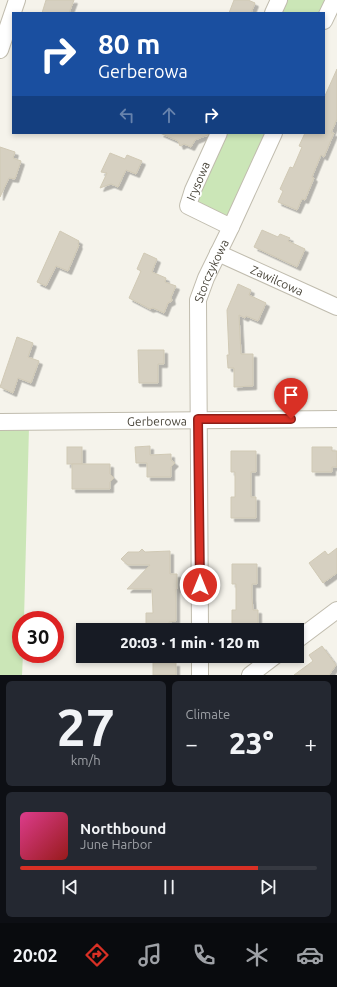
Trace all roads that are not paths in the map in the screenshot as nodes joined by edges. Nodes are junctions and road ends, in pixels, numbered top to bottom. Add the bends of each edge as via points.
1 (17, 0) edge
2 (279, 0) edge
3 (334, 0) edge
4 (13, 12) edge
5 (273, 12) edge
6 (12, 15) edge
7 (325, 19) edge
8 (0, 50) edge
9 (219, 134) edge
10 (274, 134) edge
11 (231, 227) junction
12 (218, 253) junction
13 (337, 307) edge
14 (337, 418) edge
15 (198, 419) junction
16 (0, 422) edge
17 (337, 610) edge
18 (200, 623) edge
19 (304, 635) edge
20 (200, 663) edge
21 (266, 663) edge
22 (200, 675) edge
23 (250, 675) edge

1 - 4 street
2 - 5 street
3 - 7 street
6 - 8 street
9 - 11 street, Irysowa via 188,206
10 - 11 street, Storczykowa
11 - 12 street, Storczykowa
12 - 13 street, Zawilcowa
12 - 15 street, Storczykowa via 198,300
14 - 15 street, Gerberowa
15 - 16 street, Gerberowa
15 - 18 street, Storczykowa
17 - 19 street
20 - 22 street
21 - 23 street

